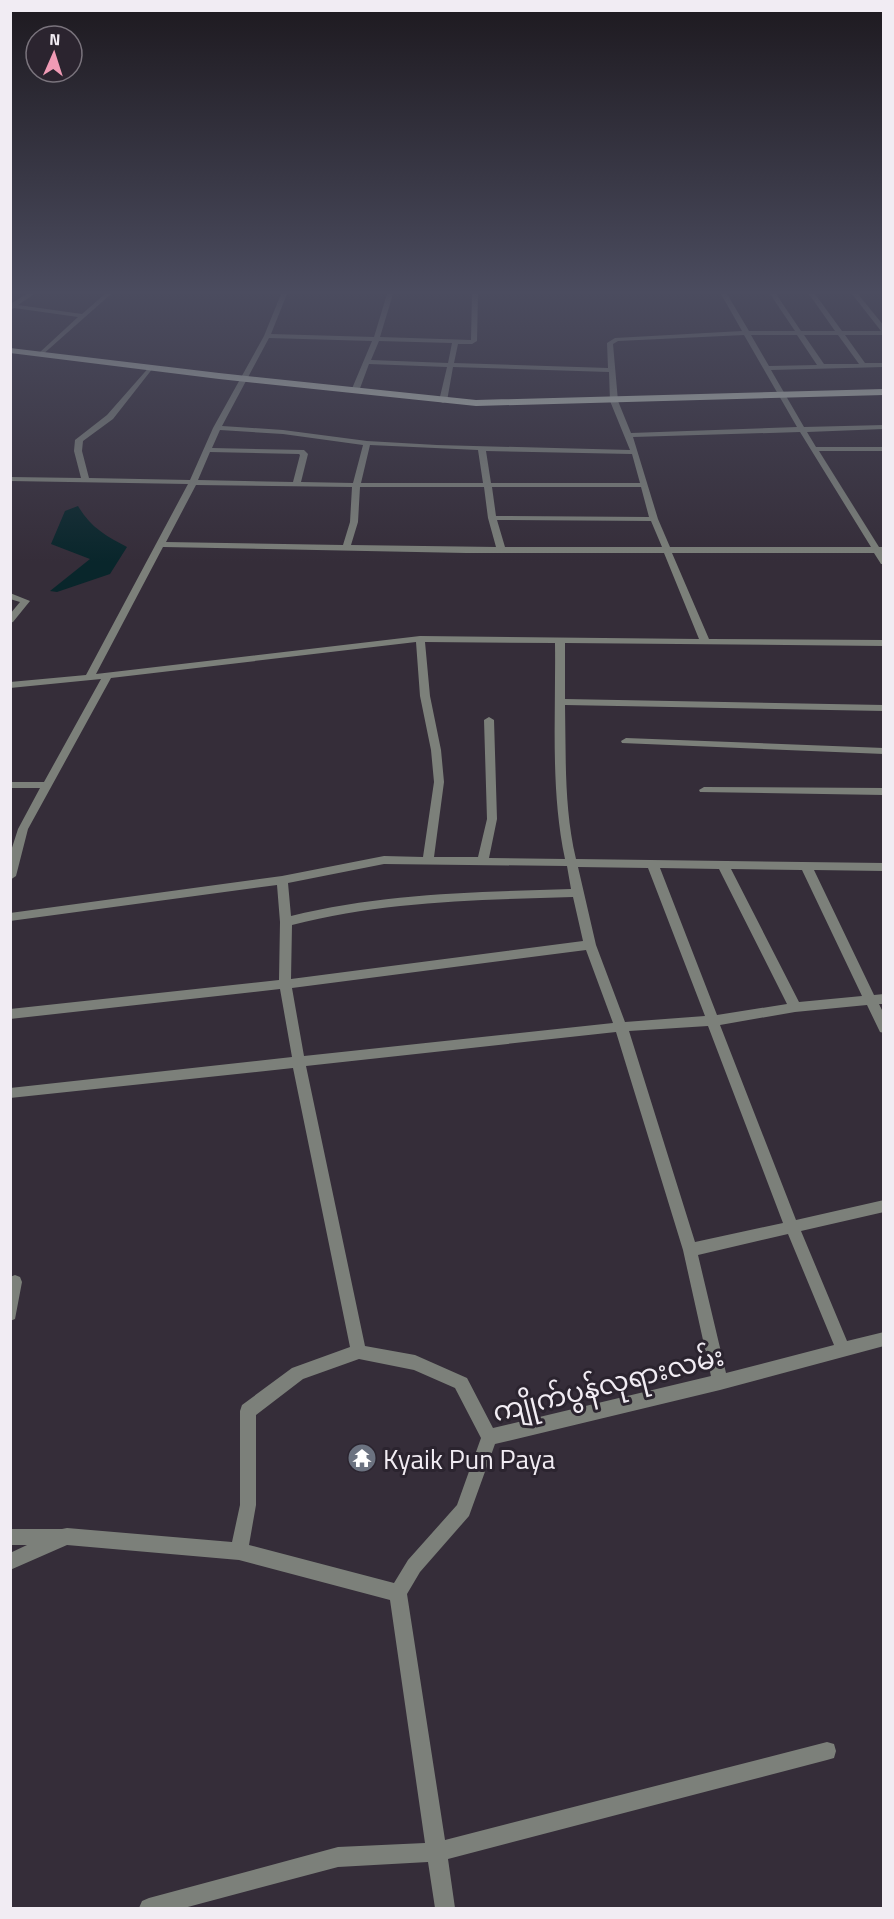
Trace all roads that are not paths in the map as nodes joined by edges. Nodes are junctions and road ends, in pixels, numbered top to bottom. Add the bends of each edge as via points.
1 (137, 384) edge
2 (240, 384) edge
3 (285, 384) edge
4 (358, 384) edge
5 (446, 384) edge
6 (613, 384) edge
7 (776, 384) edge
8 (355, 391) junction
9 (884, 392) edge
10 (783, 395) junction
11 (443, 401) junction
12 (615, 401) junction
13 (884, 427) edge
14 (217, 428) junction
15 (801, 428) junction
16 (628, 435) junction
17 (367, 443) junction
18 (482, 449) junction
19 (814, 449) junction
20 (884, 449) edge
21 (208, 450) junction
22 (635, 452) junction
23 (10, 479) edge
24 (86, 480) junction
25 (194, 483) junction
26 (489, 483) junction
27 (296, 484) junction
28 (356, 485) junction
29 (643, 485) junction
30 (492, 518) junction
31 (654, 519) junction
32 (160, 544) junction
33 (346, 548) junction
34 (501, 549) junction
35 (880, 550) edge
36 (669, 551) junction
37 (884, 562) edge
38 (10, 596) edge
39 (10, 620) edge
40 (420, 639) junction
41 (561, 640) junction
42 (705, 641) junction
43 (884, 643) edge
44 (107, 676) junction
45 (89, 679) junction
46 (10, 685) edge
47 (560, 702) junction
48 (884, 708) edge
49 (489, 720) dead end
50 (626, 741) dead end
51 (884, 751) edge
52 (10, 784) edge
53 (48, 785) junction
54 (704, 790) dead end
55 (884, 792) edge
56 (10, 829) edge
57 (23, 829) junction
58 (428, 861) junction
59 (482, 862) junction
60 (573, 864) junction
61 (653, 865) junction
62 (723, 865) junction
63 (806, 866) junction
64 (884, 867) edge
65 (10, 876) edge
66 (282, 880) junction
67 (578, 893) junction
68 (10, 917) edge
69 (286, 922) junction
70 (590, 945) junction
71 (285, 984) junction
72 (877, 1000) edge
73 (795, 1007) junction
74 (10, 1014) edge
75 (712, 1021) junction
76 (621, 1027) junction
77 (884, 1028) edge
78 (298, 1063) junction
79 (10, 1093) edge
80 (884, 1206) edge
81 (792, 1227) junction
82 (690, 1250) junction
83 (15, 1282) dead end
84 (10, 1314) edge
85 (884, 1339) edge
86 (843, 1349) junction
87 (359, 1352) junction
88 (720, 1382) junction
89 (489, 1437) junction
90 (67, 1536) junction
91 (10, 1537) edge
92 (239, 1551) junction
93 (10, 1562) edge
94 (398, 1593) junction
95 (827, 1750) dead end
96 (436, 1852) junction
97 (149, 1908) edge
98 (445, 1908) edge

1 - 24 street via 110,417 79,440
2 - 14 street
3 - 8 main road
4 - 8 street
5 - 11 street
6 - 12 street
7 - 10 street
8 - 11 main road
9 - 10 main road
10 - 12 main road
10 - 15 street
11 - 12 main road
12 - 16 street
13 - 15 street
14 - 17 street
14 - 21 street
15 - 16 street
15 - 19 street
16 - 22 street
17 - 18 street
17 - 28 street
18 - 22 street
18 - 26 street
19 - 20 street
19 - 35 street
21 - 25 street
21 - 27 street via 301,452 304,454
22 - 29 street
23 - 24 street
24 - 25 street
25 - 27 street
25 - 32 street
26 - 28 street
26 - 29 street
26 - 30 street
27 - 28 street
28 - 33 street via 354,522
29 - 31 street
30 - 31 street
30 - 34 street
31 - 36 street
32 - 33 street
32 - 45 street
33 - 34 street
34 - 36 street
35 - 36 street
35 - 37 street
36 - 42 street
38 - 39 street via 26,601
40 - 41 street
40 - 44 street
40 - 58 street via 439,782
41 - 42 street
41 - 47 street
42 - 43 street
44 - 45 street
44 - 53 street
45 - 46 street
47 - 48 street
47 - 60 street via 564,830
49 - 59 street via 492,819
50 - 51 street
52 - 53 street
53 - 57 street
54 - 55 street
56 - 57 street
57 - 65 street
58 - 59 street
58 - 66 street via 384,860
59 - 60 street
60 - 61 street
60 - 67 street
61 - 62 street
61 - 75 street
62 - 63 street
62 - 73 street
63 - 64 street
63 - 72 street
66 - 68 street
66 - 69 street
67 - 69 street via 419,897 328,910
67 - 70 street
69 - 71 street
70 - 71 street
70 - 76 street
71 - 74 street
71 - 78 street
72 - 73 street
72 - 77 street
73 - 75 street
75 - 76 street
75 - 81 street
76 - 78 street
76 - 82 street
78 - 79 street
78 - 87 street
80 - 81 street
81 - 82 street
81 - 86 street
82 - 88 street
83 - 84 street
85 - 86 street, ကျိုက်ပွန်လုရားလမ်း
86 - 88 street, ကျိုက်ပွန်လုရားလမ်း
87 - 89 street via 415,1363 461,1383
87 - 92 street via 298,1373 248,1411 248,1506
88 - 89 street, ကျိုက်ပွန်လုရားလမ်း
89 - 94 street, ကျိုက်ပွန်လုရားလမ်း via 463,1510 414,1566
90 - 91 street
90 - 92 street
90 - 93 street
92 - 94 street
94 - 96 street
95 - 96 street
96 - 97 street via 338,1857
96 - 98 street

